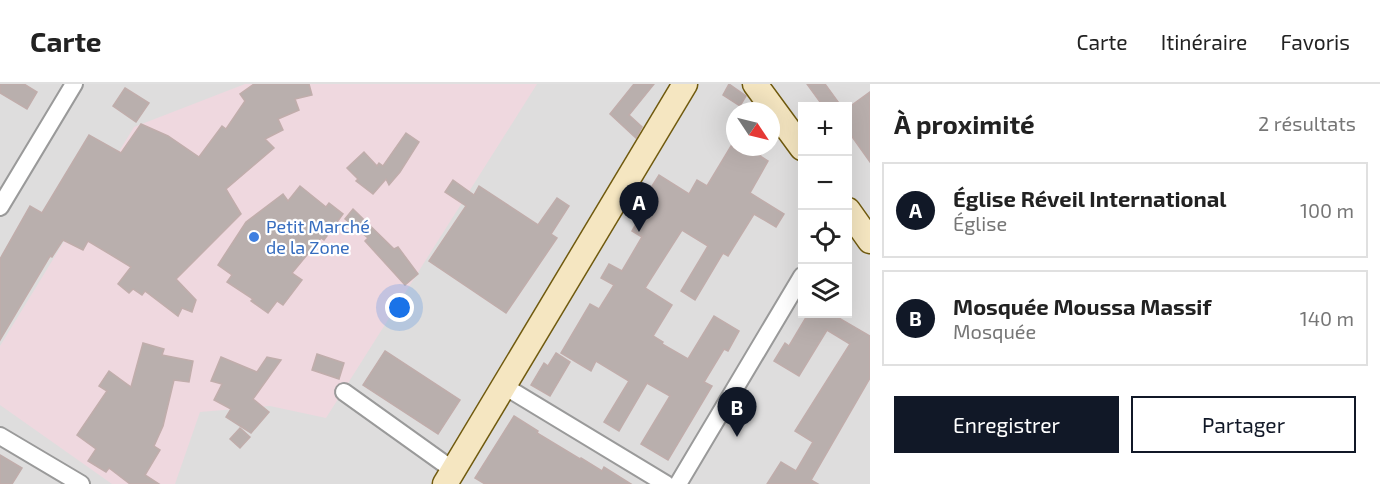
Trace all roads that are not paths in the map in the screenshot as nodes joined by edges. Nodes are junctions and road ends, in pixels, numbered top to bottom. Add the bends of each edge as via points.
1 (74, 84) edge
2 (686, 84) edge
3 (755, 84) edge
4 (798, 143) edge
5 (4, 190) edge
6 (0, 207) edge
7 (852, 216) edge
8 (870, 241) edge
9 (798, 283) edge
10 (504, 386) junction
11 (344, 392) dead end
12 (0, 436) edge
13 (449, 477) edge
14 (81, 484) edge
15 (666, 484) edge
16 (678, 484) edge

1 - 5 street
2 - 10 street
3 - 4 street
5 - 6 street
7 - 8 street
9 - 16 street
10 - 13 street
10 - 15 street
11 - 13 street
12 - 14 street

